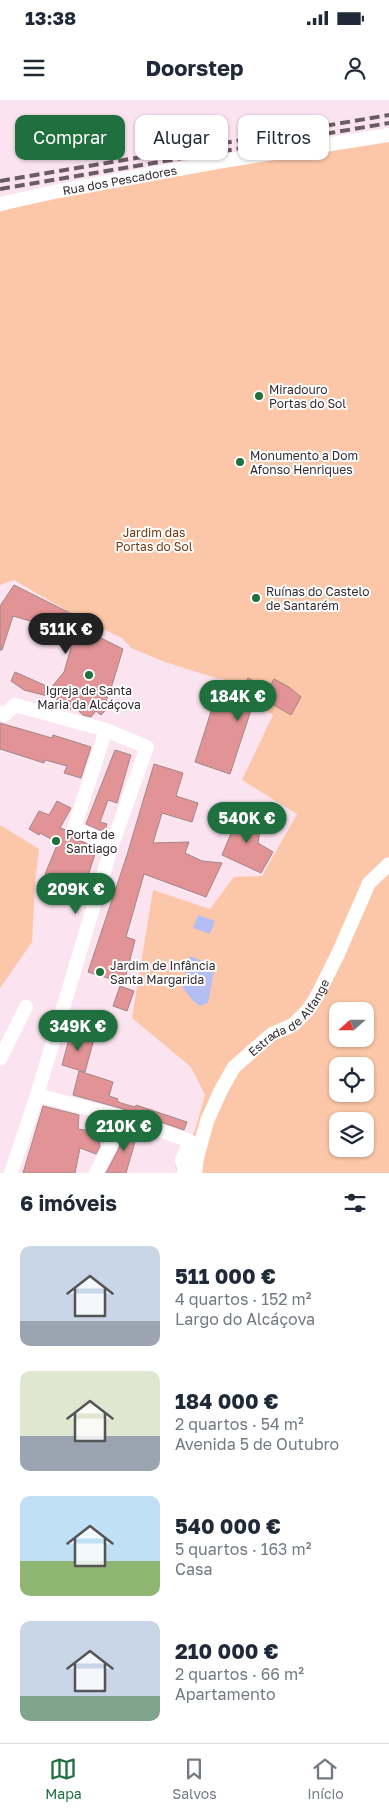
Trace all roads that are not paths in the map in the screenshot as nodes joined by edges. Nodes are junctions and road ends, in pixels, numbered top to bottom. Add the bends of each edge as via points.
1 (389, 136) edge
2 (0, 204) edge
3 (0, 713) edge
4 (106, 730) junction
5 (112, 845) junction
6 (389, 864) edge
7 (26, 1007) dead end
8 (0, 1059) edge
9 (37, 1095) junction
10 (118, 1116) junction
11 (11, 1173) edge
12 (96, 1173) edge
13 (185, 1173) edge
14 (196, 1173) edge

1 - 2 street, Rua dos Pescadores via 59,190
3 - 4 street via 4,715 16,705
4 - 5 street via 74,828
4 - 5 street via 147,746
5 - 9 street
6 - 14 street, Estrada de Alfange via 369,883 338,954 308,1010 293,1025 272,1034 234,1068 207,1121
7 - 8 street
9 - 10 street
9 - 11 street
10 - 12 street via 111,1144
10 - 13 street via 190,1140 182,1160

